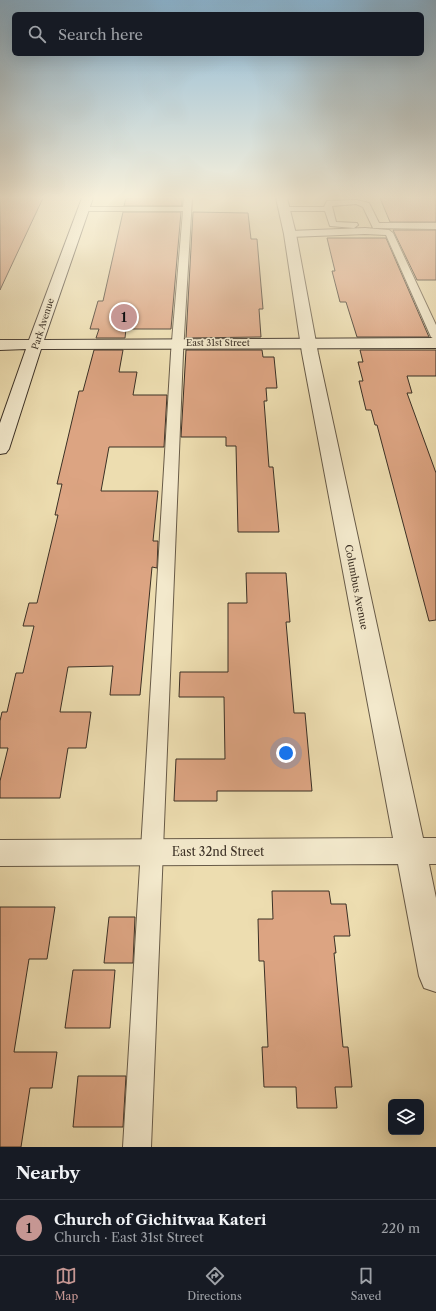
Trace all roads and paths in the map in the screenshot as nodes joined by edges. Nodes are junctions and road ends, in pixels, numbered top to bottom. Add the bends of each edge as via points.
1 (69, 252) edge
2 (185, 252) edge
3 (293, 252) edge
4 (397, 252) edge
5 (436, 337) edge
6 (178, 343) junction
7 (308, 343) junction
8 (436, 343) edge
9 (36, 344) junction
10 (0, 345) edge
11 (0, 449) edge
12 (423, 851) edge
13 (152, 852) junction
14 (0, 853) edge
15 (436, 976) edge
16 (137, 1147) edge

1 - 9 street, Park Avenue
2 - 6 lane
3 - 7 street, Columbus Avenue
4 - 5 lane
6 - 7 street, East 31st Street
6 - 9 street, East 31st Street
6 - 13 lane
7 - 8 street, East 31st Street
7 - 12 street, Columbus Avenue
9 - 10 street, East 31st Street
9 - 11 street, Park Avenue
12 - 13 street, East 32nd Street
12 - 15 street, Columbus Avenue
13 - 14 street, East 32nd Street
13 - 16 lane

